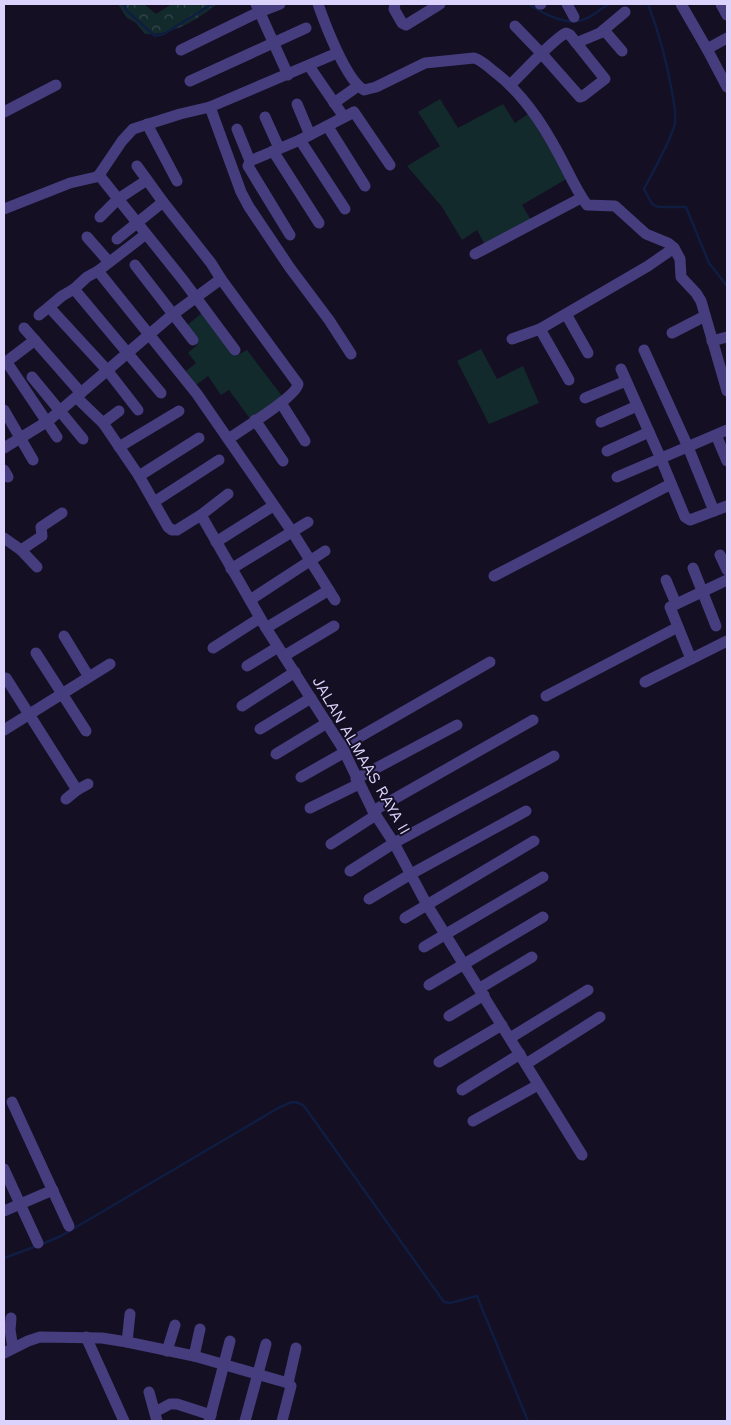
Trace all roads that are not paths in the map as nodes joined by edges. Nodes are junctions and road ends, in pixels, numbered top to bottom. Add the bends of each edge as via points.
1 (280, 4) edge
2 (318, 4) edge
3 (395, 4) edge
4 (440, 4) edge
5 (567, 4) edge
6 (681, 4) edge
7 (721, 4) edge
8 (257, 8) edge
9 (625, 12) dead end
10 (727, 15) edge
11 (574, 17) dead end
12 (515, 26) dead end
13 (306, 28) dead end
14 (604, 30) junction
15 (727, 38) edge
16 (274, 43) junction
17 (576, 43) junction
18 (707, 49) junction
19 (181, 50) dead end
20 (622, 51) dead end
21 (337, 53) junction
22 (542, 54) junction
23 (309, 66) junction
24 (288, 75) junction
25 (190, 81) dead end
26 (726, 82) edge
27 (56, 84) dead end
28 (511, 84) junction
29 (358, 86) junction
30 (334, 103) junction
31 (297, 104) dead end
32 (210, 107) junction
33 (4, 112) edge
34 (265, 117) dead end
35 (344, 117) junction
36 (147, 124) junction
37 (328, 127) junction
38 (237, 129) dead end
39 (305, 137) junction
40 (276, 149) junction
41 (250, 160) junction
42 (390, 165) dead end
43 (137, 166) dead end
44 (99, 175) junction
45 (147, 180) junction
46 (177, 182) dead end
47 (365, 186) dead end
48 (581, 198) junction
49 (118, 199) junction
50 (163, 202) junction
51 (4, 208) edge
52 (345, 209) dead end
53 (100, 217) dead end
54 (137, 223) junction
55 (319, 223) dead end
56 (146, 234) junction
57 (290, 235) dead end
58 (87, 237) dead end
59 (117, 239) dead end
60 (674, 248) junction
61 (475, 254) dead end
62 (109, 262) junction
63 (135, 265) dead end
64 (98, 270) junction
65 (221, 279) junction
66 (74, 289) junction
67 (196, 297) junction
68 (566, 314) junction
69 (172, 315) junction
70 (705, 316) junction
71 (24, 328) dead end
72 (540, 329) junction
73 (672, 333) dead end
74 (150, 334) junction
75 (727, 336) edge
76 (35, 340) junction
77 (193, 340) dead end
78 (512, 340) dead end
79 (712, 341) junction
80 (235, 350) dead end
81 (644, 350) dead end
82 (128, 353) junction
83 (588, 353) dead end
84 (351, 354) dead end
85 (621, 369) dead end
86 (107, 370) junction
87 (32, 377) dead end
88 (569, 380) dead end
89 (626, 381) junction
90 (727, 391) edge
91 (161, 393) dead end
92 (78, 395) junction
93 (585, 398) dead end
94 (281, 403) junction
95 (638, 406) junction
96 (4, 410) edge
97 (138, 410) dead end
98 (60, 411) junction
99 (118, 411) dead end
100 (179, 411) dead end
101 (255, 420) junction
102 (48, 422) junction
103 (601, 422) dead end
104 (103, 423) junction
105 (649, 432) junction
106 (722, 432) edge
107 (57, 437) dead end
108 (20, 438) junction
109 (198, 438) dead end
110 (84, 439) dead end
111 (228, 439) junction
112 (305, 441) dead end
113 (119, 447) junction
114 (688, 447) junction
115 (4, 448) edge
116 (607, 451) dead end
117 (661, 459) junction
118 (33, 460) dead end
119 (219, 460) dead end
120 (282, 461) dead end
121 (727, 461) edge
122 (139, 476) junction
123 (617, 478) dead end
124 (671, 484) junction
125 (228, 494) dead end
126 (154, 502) junction
127 (273, 506) junction
128 (727, 506) edge
129 (714, 511) junction
130 (62, 512) dead end
131 (200, 515) junction
132 (308, 522) dead end
133 (293, 533) junction
134 (4, 538) edge
135 (216, 542) junction
136 (21, 550) junction
137 (325, 551) dead end
138 (720, 555) dead end
139 (310, 560) junction
140 (37, 567) dead end
141 (692, 568) dead end
142 (231, 569) junction
143 (727, 570) edge
144 (494, 576) dead end
145 (666, 580) dead end
146 (727, 580) edge
147 (329, 590) junction
148 (702, 592) junction
149 (250, 600) junction
150 (335, 600) dead end
151 (676, 604) junction
152 (263, 623) junction
153 (334, 626) dead end
154 (716, 626) dead end
155 (678, 627) junction
156 (64, 636) dead end
157 (727, 641) edge
158 (213, 648) dead end
159 (281, 651) junction
160 (36, 653) dead end
161 (691, 659) junction
162 (490, 662) dead end
163 (110, 664) dead end
164 (247, 666) dead end
165 (295, 672) junction
166 (89, 677) junction
167 (6, 678) dead end
168 (645, 682) dead end
169 (61, 694) junction
170 (546, 696) dead end
171 (311, 698) junction
172 (242, 706) dead end
173 (30, 714) junction
174 (533, 720) dead end
175 (328, 723) junction
176 (457, 724) dead end
177 (260, 729) dead end
178 (4, 730) edge
179 (86, 731) dead end
180 (343, 750) junction
181 (276, 754) dead end
182 (554, 756) dead end
183 (301, 777) dead end
184 (358, 781) junction
185 (88, 784) dead end
186 (77, 790) junction
187 (66, 799) dead end
188 (310, 808) dead end
189 (526, 811) dead end
190 (375, 813) junction
191 (534, 842) dead end
192 (394, 843) junction
193 (331, 844) dead end
194 (350, 871) dead end
195 (411, 874) junction
196 (543, 877) dead end
197 (369, 900) dead end
198 (428, 905) junction
199 (543, 917) dead end
200 (405, 918) dead end
201 (446, 934) junction
202 (424, 947) dead end
203 (532, 958) dead end
204 (464, 963) junction
205 (430, 985) dead end
206 (588, 990) dead end
207 (482, 992) junction
208 (449, 1016) dead end
209 (600, 1017) dead end
210 (502, 1025) junction
211 (510, 1038) junction
212 (523, 1059) junction
213 (439, 1062) dead end
214 (538, 1084) junction
215 (462, 1090) dead end
216 (12, 1102) dead end
217 (473, 1121) dead end
218 (582, 1155) dead end
219 (4, 1169) edge
220 (53, 1190) junction
221 (20, 1204) junction
222 (4, 1211) edge
223 (69, 1226) dead end
224 (38, 1243) dead end
225 (130, 1314) dead end
226 (12, 1318) dead end
227 (174, 1325) dead end
228 (200, 1329) dead end
229 (86, 1337) junction
230 (230, 1341) dead end
231 (127, 1342) junction
232 (266, 1344) dead end
233 (296, 1348) dead end
234 (8, 1350) edge
235 (167, 1351) junction
236 (194, 1356) junction
237 (223, 1365) junction
238 (257, 1375) junction
239 (288, 1383) junction
240 (149, 1392) dead end
241 (156, 1417) edge
242 (210, 1418) edge
243 (124, 1421) edge
244 (245, 1421) edge
245 (282, 1421) edge

1 - 8 street
2 - 21 street
3 - 4 street via 394,9 406,24
5 - 11 street
6 - 18 street
7 - 10 street
8 - 16 street
8 - 19 street
9 - 14 street
12 - 22 street
13 - 16 street
14 - 17 street
14 - 20 street
15 - 18 street
16 - 24 street
16 - 25 street
17 - 22 street via 566,33
17 - 22 street via 605,79 581,97
18 - 26 street
21 - 23 street
21 - 29 street
22 - 28 street
23 - 24 street
23 - 30 street
24 - 32 street
27 - 33 street
28 - 29 street via 474,58 425,63 376,87 364,90
28 - 48 street via 539,122
29 - 30 street
30 - 35 street
31 - 39 street
32 - 36 street
32 - 84 street via 249,207
34 - 40 street
35 - 37 street
35 - 42 street via 356,113
36 - 44 street via 128,132
36 - 46 street
37 - 39 street
37 - 47 street
38 - 41 street
39 - 40 street
39 - 52 street
40 - 41 street
40 - 55 street
41 - 57 street via 248,166
43 - 45 street
44 - 49 street
44 - 51 street
45 - 49 street
45 - 50 street
48 - 60 street via 587,205 615,206 646,234
48 - 61 street
49 - 53 street
49 - 54 street
50 - 54 street
50 - 65 street
54 - 56 street
54 - 59 street
56 - 62 street
56 - 67 street
58 - 62 street
60 - 68 street
60 - 70 street via 680,259 681,277 701,301
62 - 64 street
63 - 69 street
64 - 66 street
64 - 74 street
65 - 67 street
65 - 94 street via 298,384 296,390
66 - 82 street
66 - 86 street via 44,311
67 - 69 street
67 - 80 street
68 - 72 street
68 - 83 street
69 - 74 street
69 - 77 street
70 - 73 street
70 - 79 street
71 - 76 street
72 - 78 street
72 - 88 street
74 - 82 street
74 - 111 street
75 - 79 street
76 - 92 street
76 - 102 street via 8,360
79 - 90 street
81 - 114 street
82 - 86 street
82 - 91 street
85 - 89 street
86 - 92 street
86 - 97 street
87 - 98 street
89 - 93 street
89 - 95 street
92 - 98 street
92 - 104 street
94 - 101 street
94 - 112 street
95 - 103 street
95 - 105 street
96 - 108 street
98 - 102 street
98 - 110 street
99 - 104 street
100 - 113 street
101 - 111 street
101 - 120 street
102 - 107 street
102 - 108 street
104 - 113 street
105 - 116 street
105 - 117 street
106 - 114 street
106 - 121 street
108 - 115 street
108 - 118 street
109 - 122 street
111 - 127 street
113 - 122 street
114 - 117 street
114 - 129 street
117 - 123 street
117 - 124 street
119 - 126 street
122 - 126 street
124 - 129 street via 687,519
124 - 144 street
125 - 131 street
126 - 131 street via 172,530
127 - 133 street
127 - 135 street
128 - 129 street
130 - 136 street via 41,527 42,536
131 - 135 street, JALAN ALMAAS RAYA II
132 - 133 street
133 - 139 street
133 - 142 street
134 - 136 street
135 - 142 street, JALAN ALMAAS RAYA II
136 - 140 street
137 - 139 street
138 - 143 street
139 - 147 street
139 - 149 street
141 - 148 street
142 - 149 street, JALAN ALMAAS RAYA II
145 - 151 street
146 - 148 street
147 - 150 street
147 - 152 street
148 - 151 street
148 - 154 street
149 - 152 street, JALAN ALMAAS RAYA II
151 - 155 street via 670,607
152 - 158 street
152 - 159 street, JALAN ALMAAS RAYA II
153 - 159 street
155 - 161 street
155 - 170 street
156 - 166 street
157 - 161 street
159 - 164 street
159 - 165 street, JALAN ALMAAS RAYA II
160 - 169 street
161 - 168 street
162 - 180 street
163 - 166 street
165 - 171 street, JALAN ALMAAS RAYA II
165 - 172 street
166 - 169 street
167 - 173 street
169 - 173 street
169 - 179 street
171 - 175 street, JALAN ALMAAS RAYA II
171 - 177 street
173 - 178 street
173 - 186 street
174 - 190 street
175 - 180 street, JALAN ALMAAS RAYA II
175 - 181 street
176 - 184 street
180 - 183 street
180 - 184 street, JALAN ALMAAS RAYA II
182 - 192 street
184 - 188 street
184 - 190 street, JALAN ALMAAS RAYA II
185 - 186 street
186 - 187 street
189 - 195 street
190 - 192 street, JALAN ALMAAS RAYA II
190 - 193 street
191 - 198 street
192 - 194 street
192 - 195 street, JALAN ALMAAS RAYA II
195 - 197 street
195 - 198 street, JALAN ALMAAS RAYA II
196 - 201 street
198 - 200 street
198 - 201 street, JALAN ALMAAS RAYA II
199 - 204 street
201 - 202 street
201 - 204 street, JALAN ALMAAS RAYA II
203 - 207 street
204 - 205 street
204 - 207 street, JALAN ALMAAS RAYA II
206 - 211 street
207 - 208 street
207 - 210 street, JALAN ALMAAS RAYA II
209 - 212 street
210 - 211 street, JALAN ALMAAS RAYA II
210 - 213 street
211 - 212 street, JALAN ALMAAS RAYA II
212 - 214 street, JALAN ALMAAS RAYA II
212 - 215 street
214 - 217 street
214 - 218 street, JALAN ALMAAS RAYA II
216 - 220 street
219 - 221 street
220 - 221 street
220 - 223 street
221 - 222 street
221 - 224 street
225 - 231 street
226 - 234 street
227 - 235 street
228 - 236 street
229 - 231 street
229 - 234 street via 40,1337
229 - 243 street
230 - 237 street
231 - 235 street
232 - 238 street
233 - 239 street
235 - 236 street
236 - 237 street
237 - 238 street
237 - 242 street
238 - 239 street
238 - 244 street
239 - 245 street via 291,1386
240 - 241 street
241 - 242 street via 170,1404 177,1404

